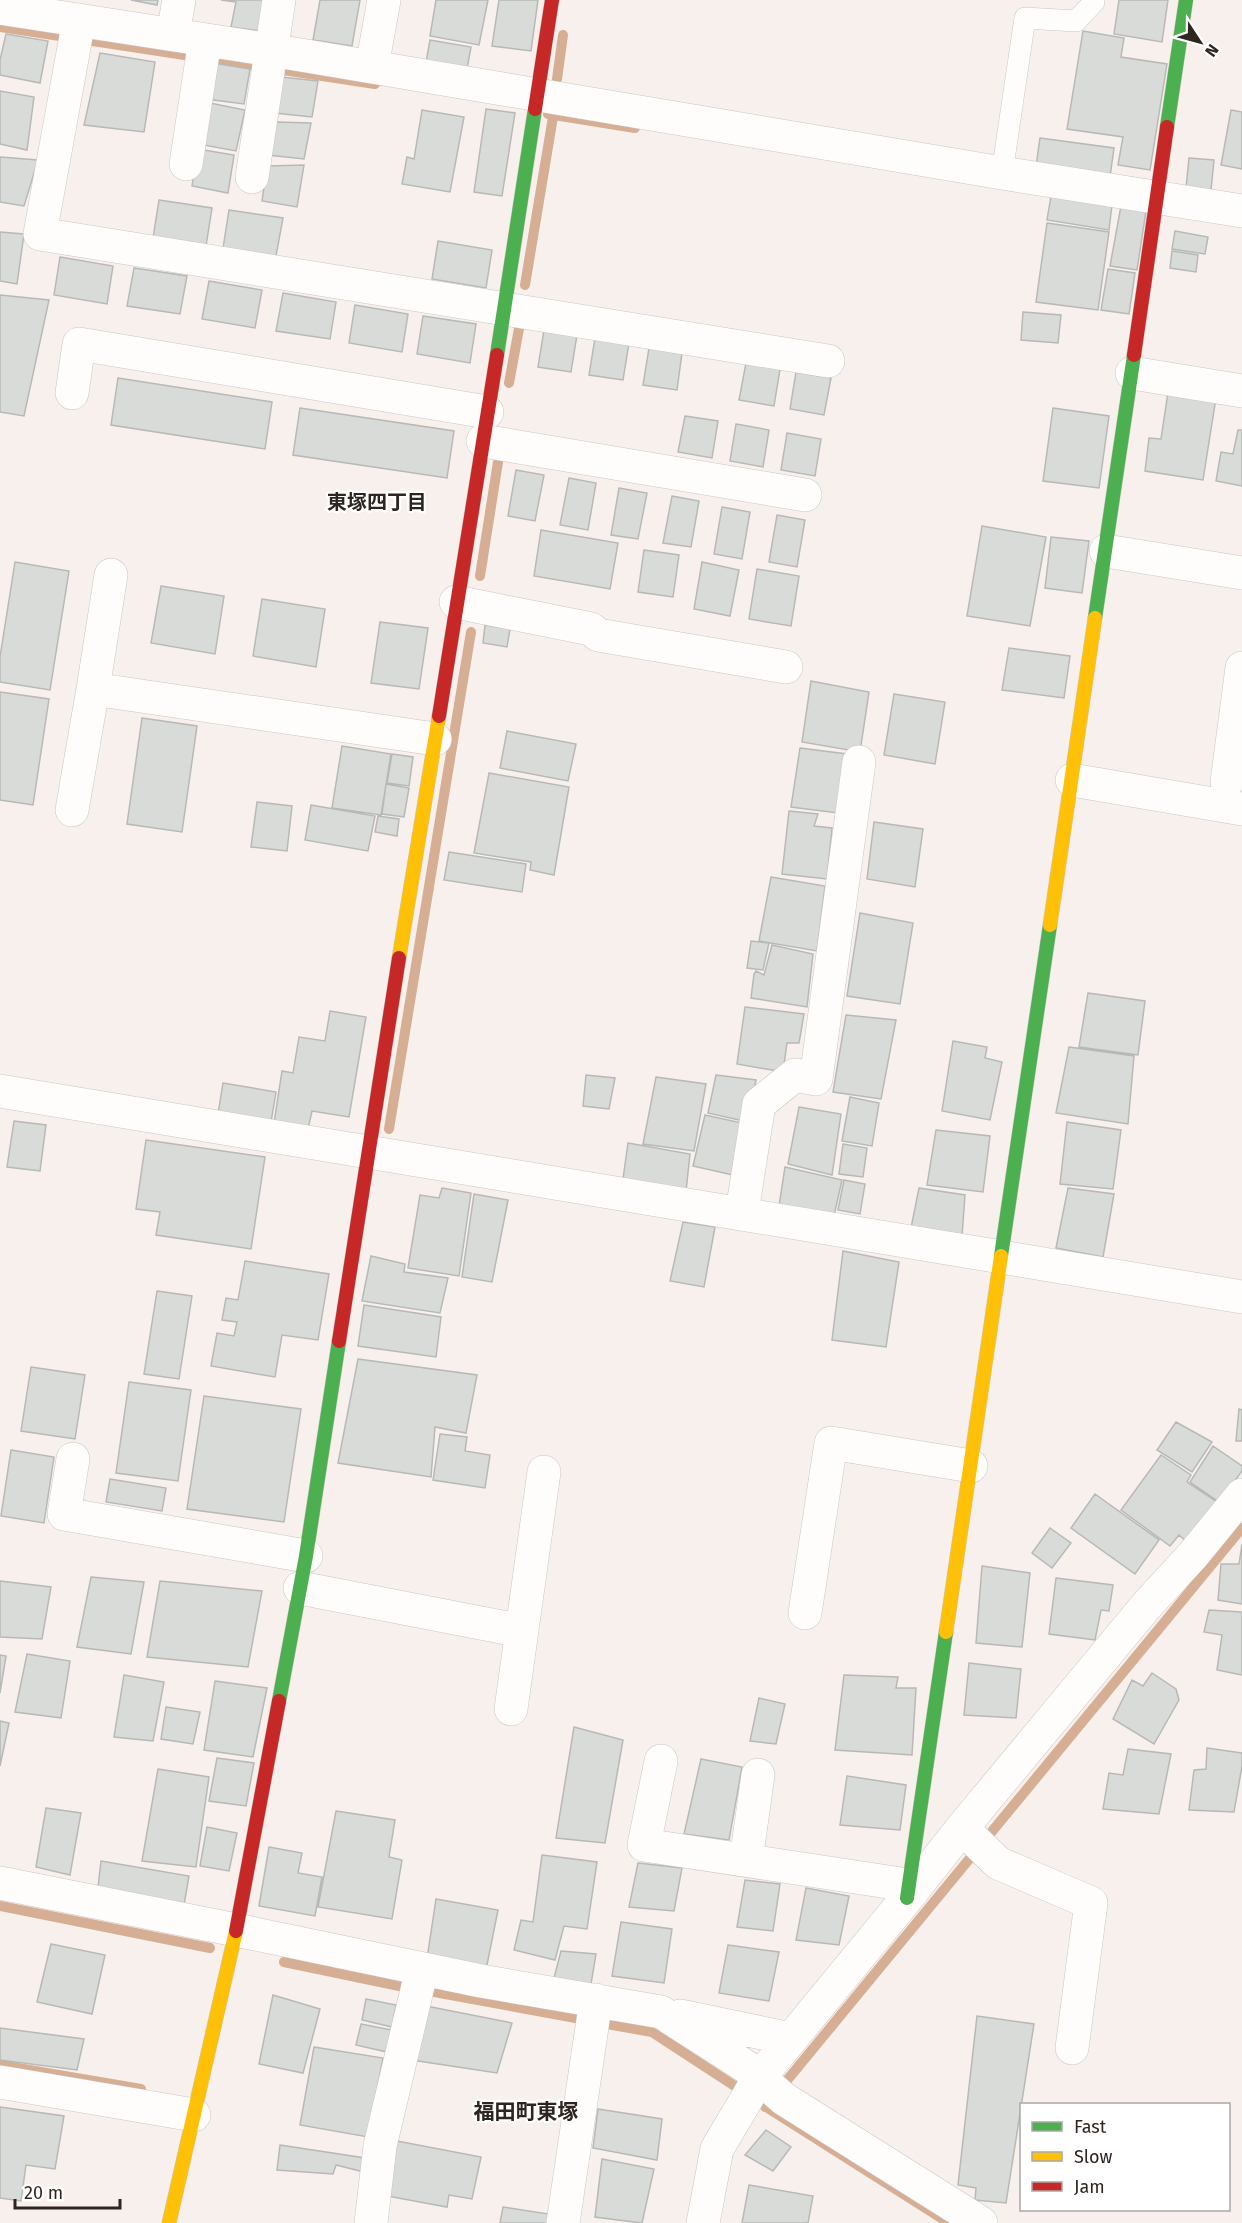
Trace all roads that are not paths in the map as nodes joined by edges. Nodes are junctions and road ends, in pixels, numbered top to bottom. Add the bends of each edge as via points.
1 (179, 0) edge
2 (279, 0) edge
3 (384, 0) edge
4 (552, 0) edge
5 (1186, 0) edge
6 (1094, 2) dead end
7 (0, 8) edge
8 (77, 32) junction
9 (195, 47) junction
10 (269, 63) junction
11 (372, 67) junction
12 (537, 93) junction
13 (186, 164) dead end
14 (1002, 173) junction
15 (252, 177) dead end
16 (1158, 198) junction
17 (1242, 211) edge
18 (505, 308) junction
19 (828, 361) dead end
20 (1132, 373) junction
21 (1242, 391) edge
22 (72, 393) dead end
23 (485, 426) junction
24 (805, 495) dead end
25 (1106, 550) junction
26 (1242, 573) edge
27 (111, 576) dead end
28 (456, 602) junction
29 (786, 667) dead end
30 (1242, 668) edge
31 (93, 689) junction
32 (435, 739) junction
33 (859, 762) dead end
34 (1072, 780) junction
35 (1234, 795) edge
36 (72, 810) dead end
37 (0, 1091) edge
38 (368, 1151) junction
39 (742, 1212) junction
40 (1002, 1256) junction
41 (1242, 1297) edge
42 (73, 1459) dead end
43 (971, 1466) junction
44 (544, 1472) dead end
45 (1242, 1495) edge
46 (306, 1556) junction
47 (300, 1588) junction
48 (805, 1613) dead end
49 (522, 1631) junction
50 (511, 1709) dead end
51 (661, 1761) dead end
52 (758, 1775) dead end
53 (972, 1837) junction
54 (746, 1860) junction
55 (0, 1883) edge
56 (908, 1892) junction
57 (236, 1930) junction
58 (422, 1969) junction
59 (596, 2000) junction
60 (661, 2012) junction
61 (791, 2039) junction
62 (1072, 2048) dead end
63 (0, 2082) edge
64 (762, 2092) junction
65 (194, 2115) junction
66 (169, 2223) edge
67 (371, 2223) edge
68 (563, 2223) edge
69 (703, 2223) edge
70 (981, 2223) edge

1 - 9 street
2 - 10 street
3 - 11 street
4 - 12 street
5 - 16 street
6 - 14 lane via 1076,21 1025,18
7 - 8 street
8 - 9 street
8 - 18 street via 40,234
9 - 10 street
9 - 13 street
10 - 11 street
10 - 15 street
11 - 12 street
12 - 14 street
12 - 18 street
14 - 16 street
16 - 17 street
16 - 20 street
18 - 19 street
18 - 23 street
20 - 21 street
20 - 25 street
22 - 23 street via 79,344
23 - 24 street
23 - 28 street
25 - 26 street
25 - 34 street
27 - 31 street
28 - 29 street via 591,629 598,635
28 - 32 street
30 - 35 street
31 - 32 street
31 - 36 street
32 - 38 street
33 - 39 street via 816,1079 795,1075 759,1104
34 - 35 street
34 - 40 street
37 - 38 street
38 - 39 street
38 - 46 street
39 - 40 street
40 - 41 street
40 - 43 street
42 - 46 street via 64,1515
43 - 48 street via 831,1443
43 - 56 street
44 - 49 street
45 - 53 street via 1139,1613
46 - 47 street
47 - 49 street
47 - 57 street
49 - 50 street
51 - 54 street via 644,1845
52 - 54 street
53 - 56 street
53 - 62 street via 998,1863 1091,1903
54 - 56 street
55 - 57 street
56 - 61 street
57 - 58 street
57 - 65 street
58 - 59 street
58 - 67 street via 380,2146
59 - 60 street
59 - 68 street
60 - 61 street
60 - 64 street via 748,2068
61 - 64 street
63 - 65 street
64 - 69 street via 717,2149
64 - 70 street
65 - 66 street

